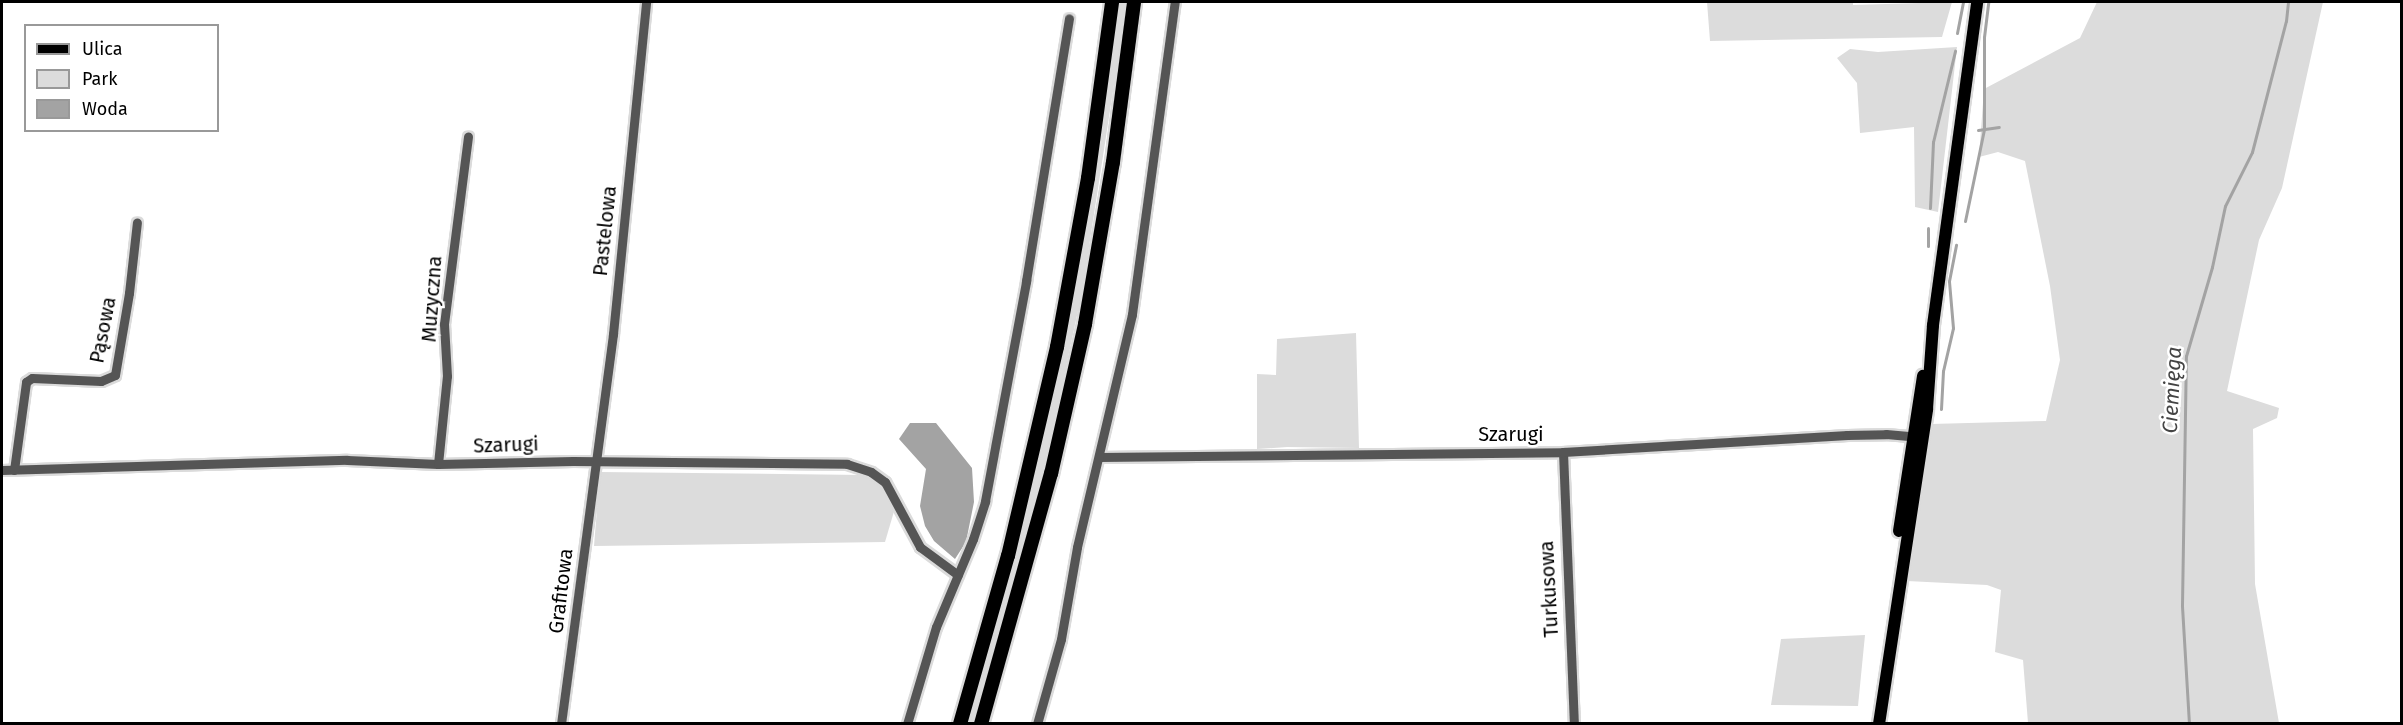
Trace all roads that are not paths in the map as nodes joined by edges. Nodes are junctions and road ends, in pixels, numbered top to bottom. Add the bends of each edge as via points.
1 (646, 2) edge
2 (1112, 2) edge
3 (1134, 2) edge
4 (1175, 2) edge
5 (1977, 2) edge
6 (1069, 19) dead end
7 (468, 137) dead end
8 (136, 222) dead end
9 (1917, 437) junction
10 (1563, 452) junction
11 (1099, 458) junction
12 (595, 463) junction
13 (438, 465) junction
14 (2, 470) edge
15 (14, 470) junction
16 (958, 575) junction
17 (561, 723) edge
18 (906, 723) edge
19 (960, 723) edge
20 (981, 723) edge
21 (1037, 723) edge
22 (1574, 723) edge
23 (1879, 723) edge

1 - 12 street, Pastelowa via 614,334
2 - 19 highway via 1088,178 1055,357 1008,556
3 - 20 highway via 1113,162 1085,324 1051,474
4 - 11 street via 1132,314
5 - 9 main road
6 - 16 street via 996,451 981,520
7 - 13 street, Muzyczna via 444,324 447,376
8 - 15 street, Pąsowa via 117,371 101,381 32,378 26,382
9 - 10 street, Szarugi via 1847,435
9 - 23 main road
10 - 11 street, Szarugi
10 - 22 street, Turkusowa
11 - 21 street via 1077,547 1061,639
12 - 13 street, Szarugi
12 - 16 street, Szarugi via 830,463 860,467 885,482 920,547
12 - 17 street, Grafitowa
13 - 15 street, Szarugi via 347,460
14 - 15 street, Szarugi
16 - 18 street via 936,627

